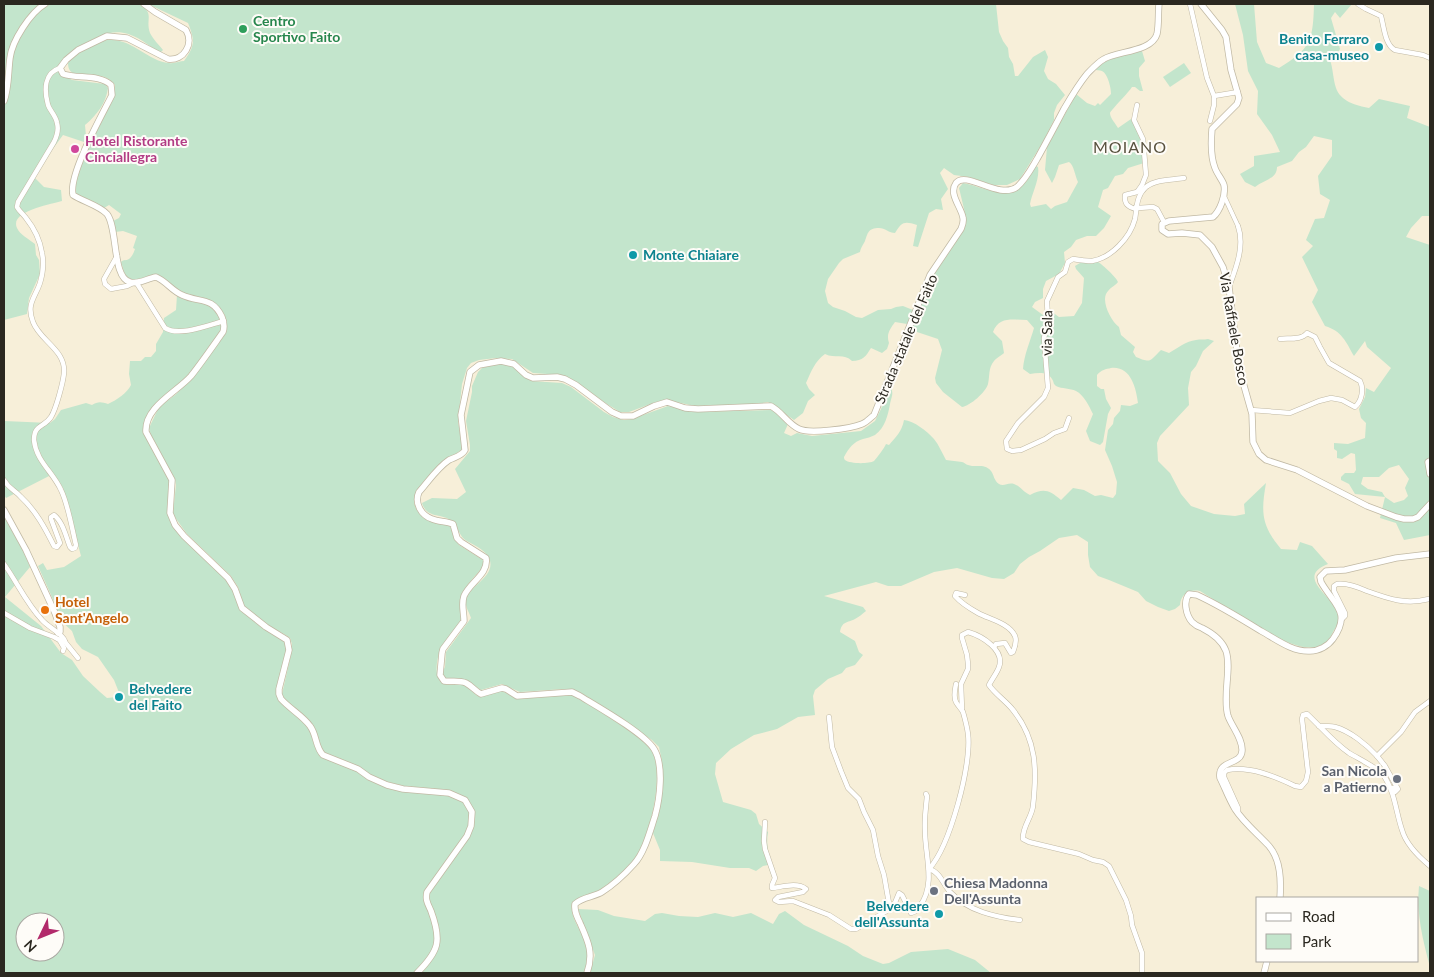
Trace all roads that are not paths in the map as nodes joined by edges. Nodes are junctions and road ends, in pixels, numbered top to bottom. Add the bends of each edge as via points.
1 (46, 4) edge
2 (144, 4) edge
3 (1159, 4) edge
4 (1190, 4) edge
5 (1201, 4) edge
6 (1358, 4) edge
7 (1430, 58) edge
8 (60, 68) junction
9 (1238, 92) junction
10 (1214, 96) junction
11 (4, 101) edge
12 (1137, 105) dead end
13 (1210, 120) dead end
14 (1184, 178) dead end
15 (1226, 198) dead end
16 (1136, 208) junction
17 (1164, 222) junction
18 (1238, 226) joint
19 (117, 256) junction
20 (134, 283) junction
21 (1230, 287) junction
22 (224, 320) junction
23 (1280, 339) dead end
24 (1251, 410) junction
25 (1069, 418) dead end
26 (1430, 461) edge
27 (1430, 474) edge
28 (4, 480) edge
29 (1430, 504) edge
30 (4, 510) edge
31 (1430, 554) edge
32 (4, 564) edge
33 (965, 595) dead end
34 (1429, 599) edge
35 (4, 613) edge
36 (1342, 619) junction
37 (57, 633) junction
38 (62, 642) junction
39 (994, 647) junction
40 (63, 651) dead end
41 (78, 658) dead end
42 (956, 684) dead end
43 (1430, 701) edge
44 (962, 709) junction
45 (829, 717) dead end
46 (1319, 726) junction
47 (1377, 756) junction
48 (1386, 780) junction
49 (926, 794) dead end
50 (1238, 812) junction
51 (765, 822) dead end
52 (1430, 866) edge
53 (929, 868) junction
54 (1280, 897) edge
55 (890, 909) junction
56 (1020, 920) dead end
57 (417, 973) edge
58 (587, 973) edge
59 (1142, 973) edge

1 - 11 street via 34,13 10,56
2 - 8 street via 186,30 190,40 183,55 168,59 127,38 107,36 78,50
3 - 58 street, Strada statale del Faito via 1153,41 1105,58 1086,75 1022,182 1008,190 993,189 967,179 956,182 953,189 963,223 930,275 874,415 862,424 807,431 798,429 771,406 685,408 667,402 633,416 621,416 565,379 534,378 509,362 479,365 470,372 461,415 465,450 442,466 419,492 416,502 425,515 452,524 457,538 486,558 487,565 465,593 464,621 442,653 441,678 469,684 481,694 502,688 517,696 572,692 640,735 651,744 659,760 660,791 656,812 637,860 606,889 575,904 591,953
4 - 10 street
5 - 9 street via 1226,37
6 - 7 street via 1381,16 1391,49
8 - 19 street via 63,74 107,81 111,85 112,95 79,163 72,190 73,195 106,213
8 - 28 street via 53,70 46,84 49,106 58,121 58,133 17,207 38,238 42,253 40,284 30,305 33,323 60,357 64,373 54,411 50,419 39,426 34,442 43,465 61,490 75,548 70,548 54,516 51,518 60,543 54,546 40,518 20,495 8,488
9 - 10 street
9 - 17 street via 1237,104 1212,129 1215,168 1225,193 1217,213 1208,218
10 - 13 street
12 - 16 street via 1134,120 1142,139 1146,175 1137,192 1125,195 1124,200
14 - 16 street via 1146,187
15 - 18 street
16 - 17 street via 1153,207
16 - 25 street, via Sala via 1134,223 1113,252 1093,261 1070,260 1065,272 1058,277 1047,300 1048,322 1044,338 1048,388 1044,398 1018,423 1006,441 1007,449 1021,450 1046,439 1065,429
17 - 21 street, Via Raffaele Bosco via 1162,230 1168,234 1200,235 1217,254
18 - 21 street via 1240,250
19 - 20 street via 122,276
19 - 20 street via 104,279 105,284 111,289
20 - 22 street via 160,279 181,295 212,304
20 - 22 street via 170,331 205,327
21 - 24 street, Via Raffaele Bosco via 1239,368
22 - 57 street via 223,332 190,377 157,405 146,428 172,480 170,513 184,536 228,578 242,608 287,640 289,650 279,694 286,705 310,726 323,755 387,785 449,793 465,800 472,812 467,836 428,892 426,900 438,942 430,960
23 - 24 street via 1302,338 1307,333 1313,335 1329,363 1360,381 1363,388 1359,404 1355,407 1331,398 1290,413
24 - 29 street, Via Raffaele Bosco via 1255,447 1266,460 1297,470 1367,506 1404,519 1413,519
26 - 27 street
30 - 37 street via 55,613 60,627
31 - 36 street via 1326,571 1320,578 1321,582 1341,611
32 - 37 street via 31,607
33 - 39 street via 956,593 955,596 978,613 1000,622 1015,635 1012,653 1005,643
34 - 36 street via 1405,602 1352,585 1337,584 1334,591 1345,613
35 - 38 street
36 - 50 street via 1327,646 1310,652 1280,643 1197,595 1189,594 1186,598 1193,623 1213,634 1222,644 1228,659 1228,716 1242,750 1238,759 1223,766 1219,772
37 - 38 street via 65,638
38 - 40 street
38 - 41 street
39 - 44 street via 976,634 968,632 962,635 968,669 961,684
39 - 59 street via 1000,661 989,684 1022,724 1035,760 1033,808 1023,839 1109,866 1131,916 1142,953
42 - 44 street via 954,696
43 - 47 street via 1415,712
44 - 53 street via 969,748 964,780 947,837
45 - 55 street via 832,747 841,771 873,830
46 - 47 street via 1340,729 1365,743
46 - 48 street via 1332,740 1383,774
46 - 50 street via 1307,714 1302,716 1308,772 1301,787 1252,770 1238,768 1224,773
47 - 48 street via 1397,791
48 - 52 street via 1402,832
49 - 53 street via 925,833
50 - 54 street via 1275,855 1280,874
51 - 55 street via 765,849 775,878 772,888 800,886 806,889 778,897 776,902 800,904 829,915 852,930
53 - 55 street via 927,892 916,912 910,912 899,893
53 - 56 street via 964,902 994,917

